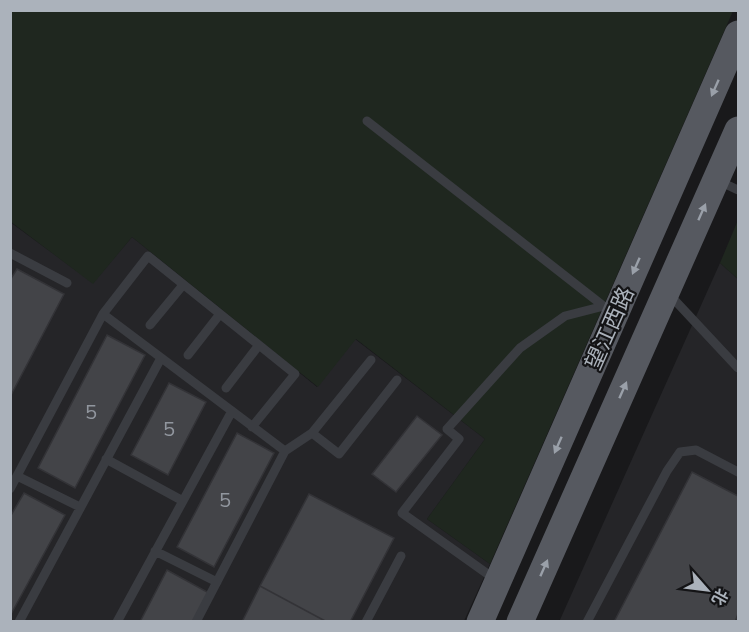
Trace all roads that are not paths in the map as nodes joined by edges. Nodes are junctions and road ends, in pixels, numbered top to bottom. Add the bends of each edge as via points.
1 (738, 34) edge
2 (367, 121) dead end
3 (738, 130) edge
4 (727, 185) edge
5 (10, 253) edge
6 (67, 283) dead end
7 (183, 285) junction
8 (667, 292) junction
9 (610, 311) junction
10 (103, 314) junction
11 (220, 314) junction
12 (150, 325) dead end
13 (259, 345) junction
14 (188, 355) dead end
15 (161, 358) junction
16 (371, 360) dead end
17 (738, 368) edge
18 (397, 380) dead end
19 (226, 388) dead end
20 (232, 411) junction
21 (252, 427) junction
22 (312, 433) junction
23 (285, 451) junction
24 (106, 459) junction
25 (738, 472) edge
26 (17, 476) junction
27 (10, 489) edge
28 (183, 501) junction
29 (80, 507) junction
30 (155, 551) junction
31 (401, 556) dead end
32 (498, 581) junction
33 (217, 582) junction
34 (18, 621) edge
35 (117, 621) edge
36 (196, 621) edge
37 (366, 621) edge
38 (480, 621) edge
39 (520, 621) edge
40 (587, 621) edge

1 -> 9 main road, 望江西路
2 - 9 lane
3 - 4 main road, 望江西路
8 -> 4 main road, 望江西路
5 - 6 lane
7 - 10 lane via 148,256
7 - 11 lane
7 - 12 lane
8 - 17 lane
39 -> 8 main road, 望江西路
9 -> 32 main road, 望江西路
9 - 32 lane via 565,316 520,348 447,429 459,439 402,513
10 - 15 lane
10 - 26 lane
11 - 13 lane
11 - 14 lane
13 - 19 lane
13 - 21 lane via 295,374
15 - 20 lane
15 - 24 lane
16 - 22 lane
18 - 22 lane via 339,454
20 - 21 lane
20 - 28 lane
21 - 23 lane
22 - 23 lane
23 - 33 lane
24 - 28 lane
24 - 29 lane
25 - 40 lane via 696,450 680,452
26 - 27 lane
26 - 29 lane
28 - 30 lane
29 - 34 lane
30 - 33 lane
30 - 35 lane
31 - 37 lane
32 - 38 main road, 望江西路
33 - 36 lane

